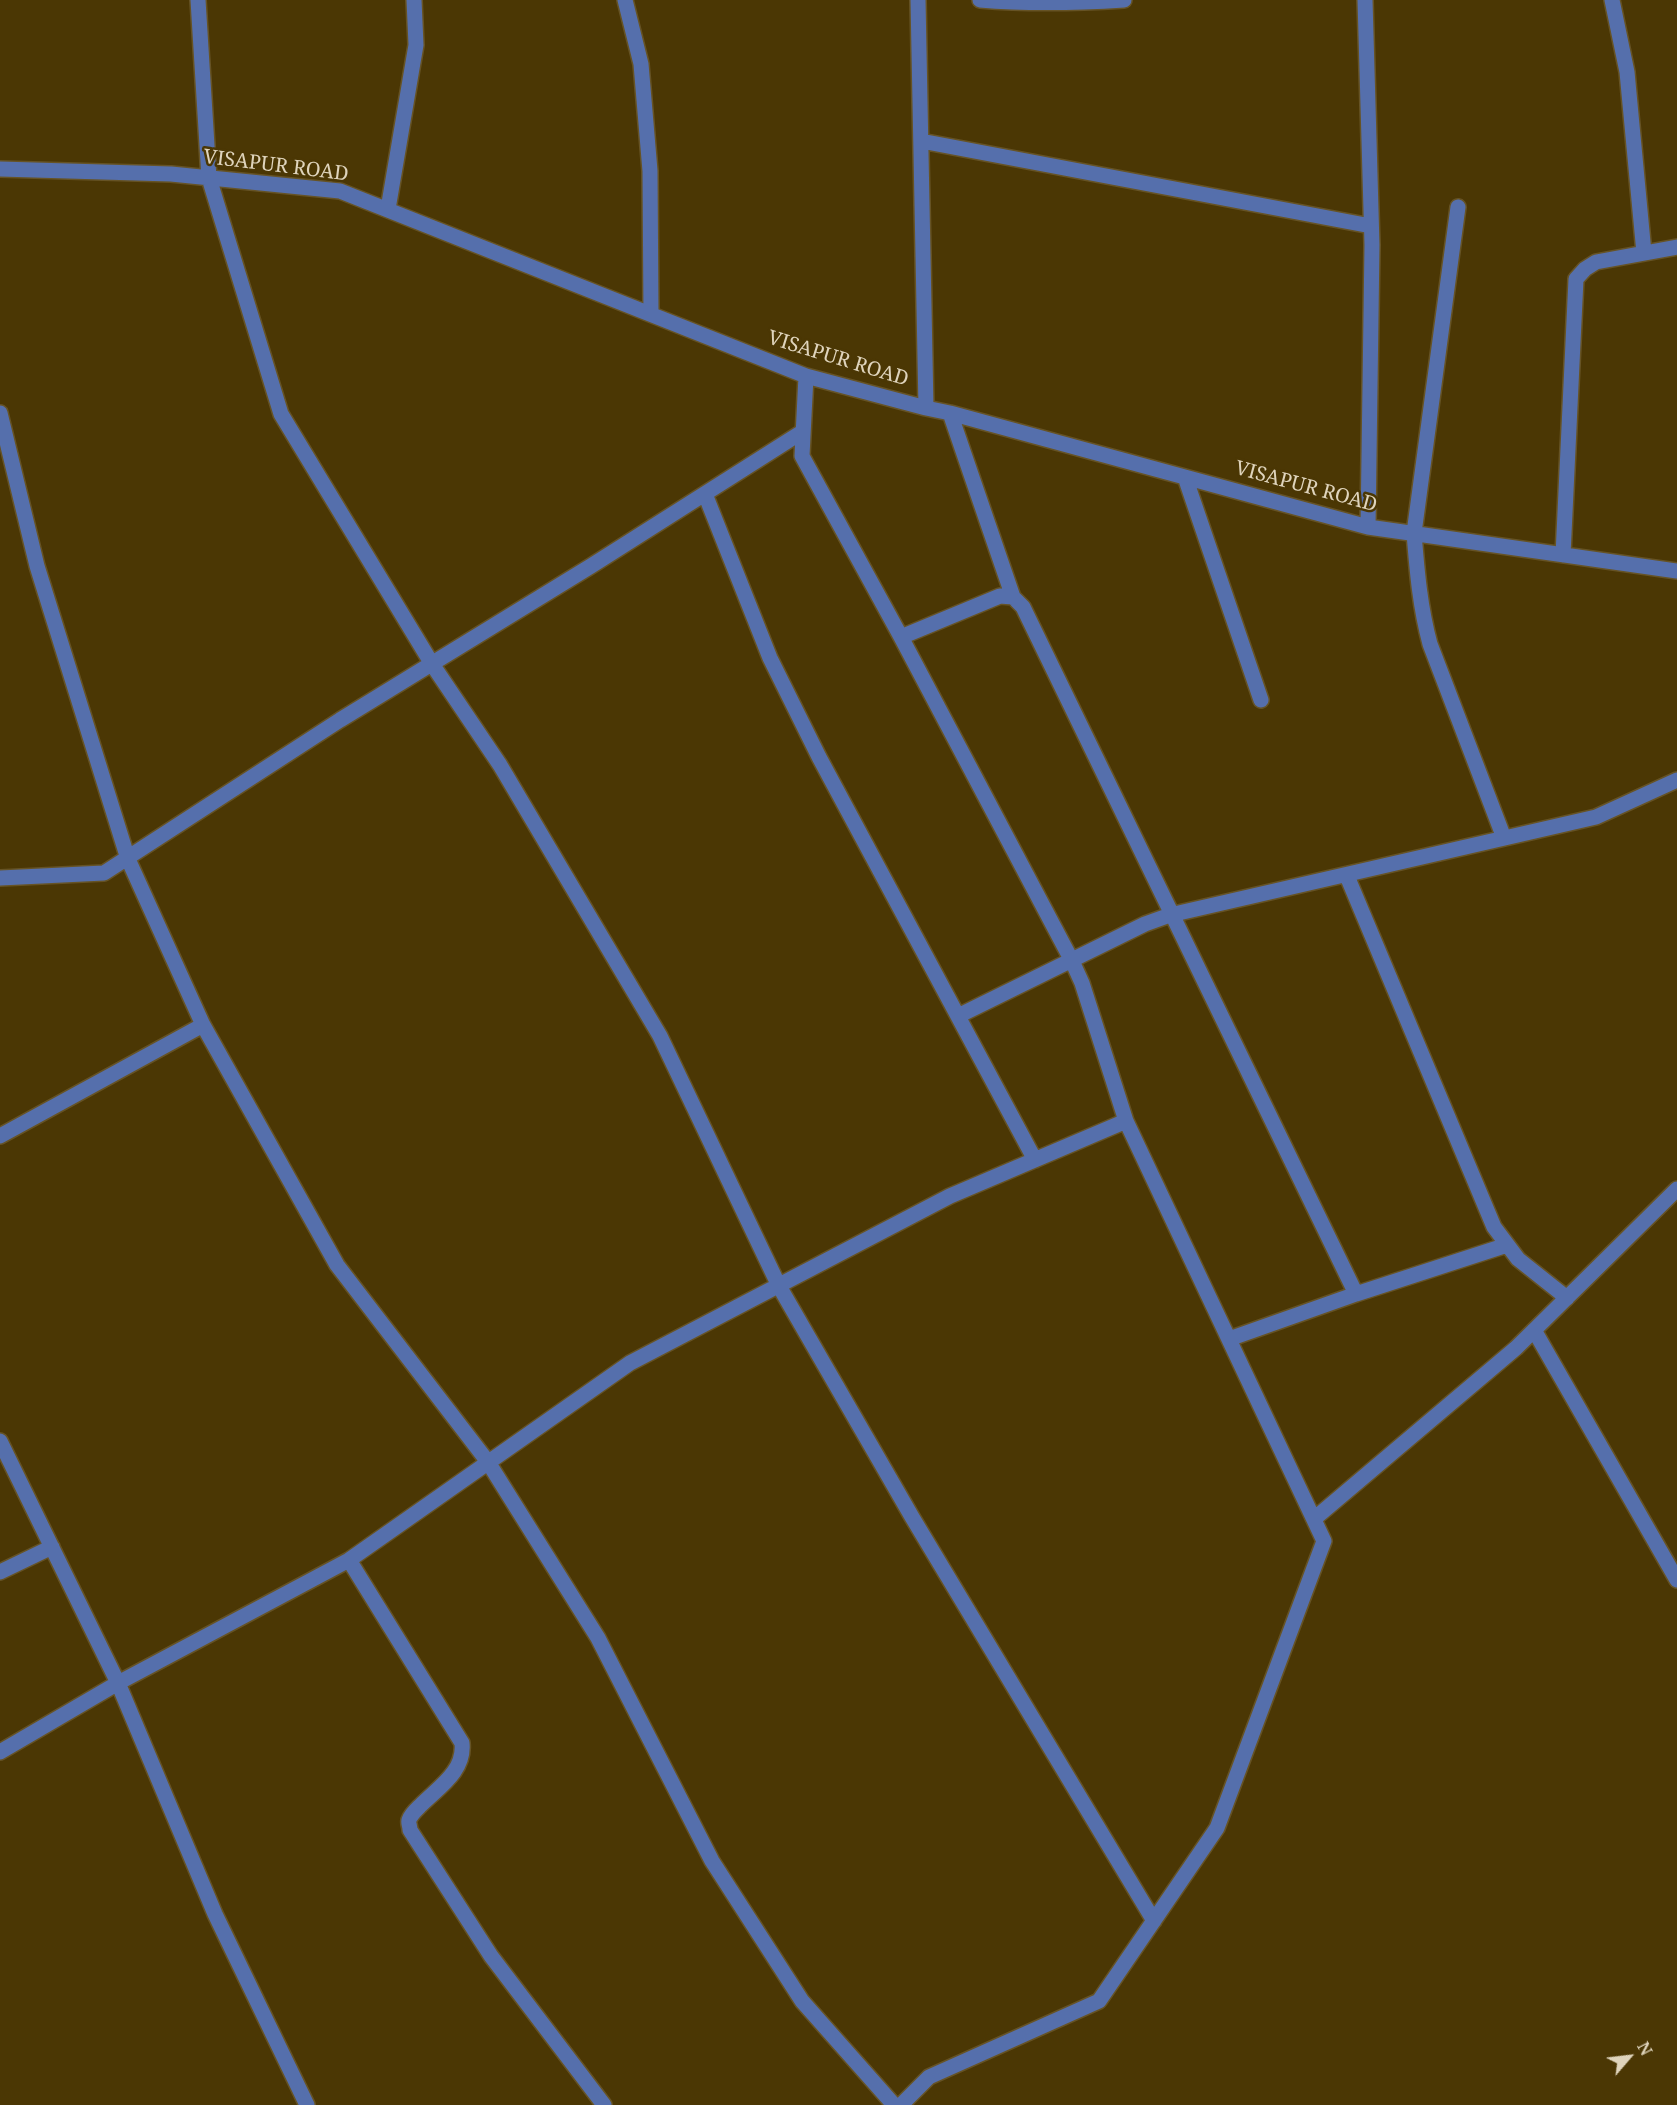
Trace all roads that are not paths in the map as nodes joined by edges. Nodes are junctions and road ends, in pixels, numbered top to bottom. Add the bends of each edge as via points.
1 (198, 0) edge
2 (414, 0) edge
3 (625, 0) edge
4 (918, 0) edge
5 (980, 0) edge
6 (1124, 0) edge
7 (1365, 0) edge
8 (1612, 0) edge
9 (921, 141) junction
10 (0, 169) edge
11 (209, 178) junction
12 (1458, 207) dead end
13 (388, 209) junction
14 (1371, 226) junction
15 (1677, 247) edge
16 (1644, 253) junction
17 (651, 314) junction
18 (806, 376) junction
19 (926, 408) junction
20 (0, 413) edge
21 (950, 413) junction
22 (802, 432) junction
23 (3, 439) edge
24 (1185, 477) junction
25 (705, 494) junction
26 (1368, 527) junction
27 (1414, 533) junction
28 (1563, 555) junction
29 (1677, 571) edge
30 (1013, 597) junction
31 (901, 637) junction
32 (432, 664) junction
33 (1262, 700) dead end
34 (1677, 780) edge
35 (1504, 838) junction
36 (128, 859) junction
37 (1347, 876) junction
38 (0, 878) edge
39 (1170, 915) junction
40 (1071, 960) junction
41 (958, 1016) junction
42 (203, 1025) junction
43 (1126, 1121) junction
44 (0, 1136) edge
45 (1035, 1160) junction
46 (1677, 1189) edge
47 (1507, 1245) junction
48 (779, 1286) junction
49 (1356, 1294) junction
50 (1567, 1298) junction
51 (1534, 1330) junction
52 (1229, 1339) junction
53 (0, 1442) edge
54 (488, 1462) junction
55 (1314, 1519) junction
56 (52, 1547) junction
57 (349, 1560) junction
58 (0, 1572) edge
59 (1677, 1580) edge
60 (118, 1683) junction
61 (0, 1752) edge
62 (1154, 1921) junction
63 (307, 2105) edge
64 (604, 2105) edge
65 (894, 2105) edge
66 (901, 2105) edge

1 - 11 street
2 - 13 street via 416,45
3 - 17 street via 641,64 650,171
4 - 9 street
5 - 6 street
7 - 14 street
8 - 16 street via 1626,72
9 - 14 street
9 - 19 street
10 - 11 street, VISAPUR ROAD
11 - 13 street, VISAPUR ROAD via 340,191
11 - 32 street via 281,414
12 - 27 street
13 - 17 street, VISAPUR ROAD
14 - 26 street
15 - 16 street
16 - 28 street via 1596,262 1576,279
17 - 18 street, VISAPUR ROAD
18 - 19 street, VISAPUR ROAD
18 - 22 street
19 - 21 street, VISAPUR ROAD
20 - 23 street
21 - 24 street, VISAPUR ROAD
21 - 30 street
22 - 25 street
22 - 31 street via 802,456
23 - 36 street via 36,566
24 - 26 street, VISAPUR ROAD
24 - 33 street
25 - 32 street
25 - 41 street via 770,658
26 - 27 street, VISAPUR ROAD
27 - 28 street, VISAPUR ROAD
27 - 35 street via 1417,583 1430,644
28 - 29 street, VISAPUR ROAD
30 - 31 street via 1000,596
30 - 39 street via 1023,607
31 - 40 street
32 - 36 street
32 - 48 street via 500,765 660,1036
34 - 35 street via 1596,817
35 - 37 street
36 - 38 street via 104,873
36 - 42 street
37 - 39 street
37 - 47 street via 1494,1227
39 - 40 street
39 - 49 street
40 - 41 street
40 - 43 street
41 - 45 street
42 - 44 street
42 - 54 street via 337,1265
43 - 45 street
43 - 52 street
45 - 48 street via 950,1196
46 - 50 street
47 - 49 street
47 - 50 street via 1518,1259
48 - 54 street via 630,1362
48 - 62 street
49 - 52 street
50 - 51 street
51 - 55 street
51 - 59 street
52 - 55 street
53 - 56 street
54 - 57 street
54 - 65 street via 598,1638 712,1861 802,2001
55 - 62 street via 1324,1541 1217,1828
56 - 58 street
56 - 60 street
57 - 60 street
57 - 64 street via 462,1743 460,1765 414,1812 409,1820 410,1830 491,1956
60 - 61 street
60 - 63 street via 215,1914
62 - 66 street via 1099,2001 929,2077

